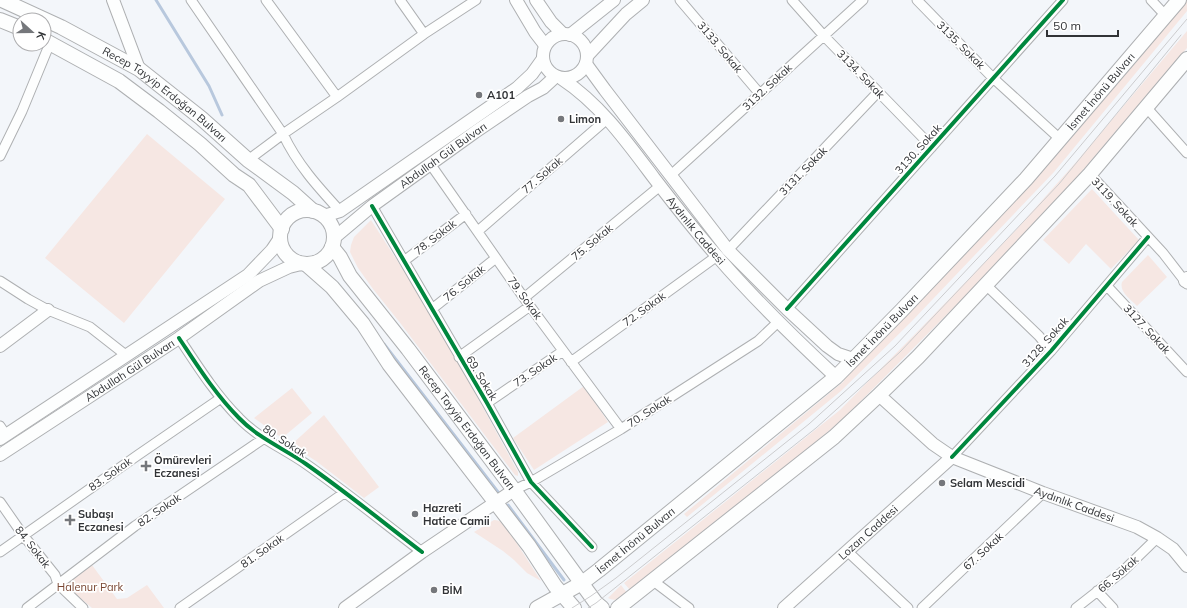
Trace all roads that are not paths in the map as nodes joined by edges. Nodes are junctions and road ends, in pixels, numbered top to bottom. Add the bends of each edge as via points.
1 (2, 0) edge
2 (113, 0) edge
3 (192, 0) edge
4 (266, 0) edge
5 (400, 0) edge
6 (476, 0) edge
7 (516, 0) edge
8 (536, 0) edge
9 (614, 0) edge
10 (643, 0) edge
11 (680, 0) edge
12 (792, 0) edge
13 (863, 0) edge
14 (1063, 0) edge
15 (1151, 0) edge
16 (1179, 0) edge
17 (923, 2) edge
18 (1166, 16) junction
19 (0, 20) edge
20 (12, 25) edge
21 (424, 34) junction
22 (567, 34) junction
23 (824, 36) junction
24 (52, 44) edge
25 (545, 45) junction
26 (43, 52) edge
27 (1187, 59) edge
28 (542, 60) junction
29 (586, 60) junction
30 (140, 70) junction
31 (558, 78) junction
32 (993, 78) junction
33 (878, 92) junction
34 (760, 94) junction
35 (337, 97) junction
36 (1146, 107) junction
37 (607, 119) junction
38 (283, 134) junction
39 (1060, 139) junction
40 (932, 147) junction
41 (1187, 153) edge
42 (0, 156) edge
43 (248, 160) junction
44 (431, 165) junction
45 (1090, 174) junction
46 (671, 175) junction
47 (660, 186) junction
48 (372, 206) junction
49 (340, 212) junction
50 (318, 213) junction
51 (466, 214) junction
52 (478, 231) junction
53 (281, 234) junction
54 (1148, 237) junction
55 (334, 243) junction
56 (728, 250) junction
57 (717, 256) junction
58 (496, 258) junction
59 (404, 261) junction
60 (304, 264) junction
61 (0, 281) edge
62 (1186, 281) edge
63 (986, 285) junction
64 (1107, 286) junction
65 (524, 298) junction
66 (530, 306) junction
67 (432, 309) junction
68 (787, 309) junction
69 (48, 310) junction
70 (778, 322) junction
71 (179, 338) junction
72 (0, 346) edge
73 (1050, 350) junction
74 (563, 351) junction
75 (126, 356) junction
76 (459, 357) junction
77 (853, 359) junction
78 (571, 362) junction
79 (1187, 372) edge
80 (836, 377) junction
81 (879, 395) junction
82 (221, 398) junction
83 (487, 403) junction
84 (621, 429) junction
85 (2, 434) edge
86 (263, 439) junction
87 (0, 455) edge
88 (952, 457) junction
89 (531, 482) junction
90 (514, 490) junction
91 (344, 493) junction
92 (1043, 493) junction
93 (0, 502) edge
94 (496, 502) junction
95 (23, 535) junction
96 (1157, 538) junction
97 (592, 547) dead end
98 (847, 551) junction
99 (0, 552) edge
100 (422, 552) junction
101 (1187, 566) edge
102 (652, 580) junction
103 (582, 582) junction
104 (58, 584) junction
105 (1097, 591) junction
106 (561, 594) junction
107 (27, 608) edge
108 (83, 608) edge
109 (180, 608) edge
110 (345, 608) edge
111 (537, 608) edge
112 (574, 608) edge
113 (602, 608) edge
114 (618, 608) edge
115 (689, 608) edge
116 (784, 608) edge
117 (908, 608) edge
118 (922, 608) edge
119 (1076, 608) edge
120 (1113, 608) edge

1 - 30 main road, Recep Tayyip Erdoğan Bulvarı via 62,27
2 - 30 main road
3 - 38 street
4 - 35 street
5 - 21 street
6 - 21 street
7 - 25 main road
8 - 22 main road via 551,22
9 - 22 main road
10 - 29 main road via 626,14
11 - 34 street, 3133. Sokak
12 - 23 street, 3134. Sokak
13 - 23 street, 3132. Sokak
14 - 32 street, 3130. Sokak
15 - 18 street
16 - 18 main road, İsmet İnönü Bulvarı
17 - 32 street, 3135. Sokak
18 - 39 main road, İsmet İnönü Bulvarı
19 - 20 main road
21 - 35 street
22 - 25 main road via 556,36
22 - 29 main road via 582,43 586,49
23 - 33 street, 3134. Sokak
23 - 34 street, 3132. Sokak
24 - 53 main road, Recep Tayyip Erdoğan Bulvarı via 119,81 194,139 234,175 250,185
25 - 28 main road
26 - 42 street via 22,111
27 - 36 main road
28 - 31 main road via 549,72
28 - 49 main road, Abdullah Gül Bulvarı via 517,88
29 - 31 main road via 576,76
29 - 46 main road, Aydınlık Caddesi via 604,90
30 - 43 main road, Recep Tayyip Erdoğan Bulvarı via 201,118
31 - 37 main road, Aydınlık Caddesi via 575,88
31 - 44 main road, Abdullah Gül Bulvarı via 475,132
32 - 39 street, 3135. Sokak
32 - 40 street, 3130. Sokak
33 - 40 street, 3134. Sokak
33 - 56 street, 3131. Sokak
34 - 46 street, 3132. Sokak
35 - 38 street
36 - 41 street
36 - 45 main road
37 - 47 main road, Aydınlık Caddesi
37 - 52 street, 77. Sokak
38 - 43 street
38 - 49 street via 311,179
39 - 77 main road, İsmet İnönü Bulvarı via 1026,179
40 - 68 street, 3130. Sokak
43 - 50 main road, Recep Tayyip Erdoğan Bulvarı
44 - 48 main road, Abdullah Gül Bulvarı
44 - 51 street, 79. Sokak
45 - 54 street, 3119. Sokak
45 - 63 main road
46 - 56 main road, Aydınlık Caddesi
47 - 57 main road, Aydınlık Caddesi
47 - 65 street, 75. Sokak
48 - 55 main road, Abdullah Gül Bulvarı
48 - 59 street, 69. Sokak
49 - 50 main road, Abdullah Gül Bulvarı
50 - 53 main road via 306,210 295,213 286,221
50 - 55 main road via 332,226
51 - 52 street, 79. Sokak
51 - 59 street, 78. Sokak
52 - 58 street, 79. Sokak
53 - 60 main road via 281,244 287,255
53 - 75 main road, Abdullah Gül Bulvarı via 271,252 248,275
54 - 62 street, 3119. Sokak
54 - 64 street, 3128. Sokak
55 - 60 main road via 323,260
55 - 90 main road, Recep Tayyip Erdoğan Bulvarı via 350,276
56 - 68 main road, Aydınlık Caddesi
57 - 70 main road, Aydınlık Caddesi
57 - 78 street, 72. Sokak
58 - 65 street, 79. Sokak
58 - 67 street, 76. Sokak
59 - 67 street, 69. Sokak
60 - 71 main road, Abdullah Gül Bulvarı via 289,267 259,281
60 - 94 main road, Recep Tayyip Erdoğan Bulvarı via 332,287 363,324 390,364
61 - 69 street
63 - 73 street
63 - 81 main road
64 - 73 street, 3128. Sokak
64 - 79 street, 3127. Sokak
65 - 66 street, 79. Sokak
66 - 74 street, 79. Sokak
66 - 76 street
67 - 76 street, 69. Sokak
68 - 70 main road
68 - 77 main road, Aydınlık Caddesi via 827,346 838,354
69 - 72 main road
69 - 75 street via 90,327
70 - 80 main road, Aydınlık Caddesi
70 - 84 street, 70. Sokak via 758,341
71 - 82 street, 80. Sokak
71 - 87 main road, Abdullah Gül Bulvarı
73 - 88 street, 3128. Sokak
74 - 78 street, 79. Sokak
74 - 83 street, 73. Sokak
75 - 85 main road, Abdullah Gül Bulvarı
76 - 83 street, 69. Sokak
77 - 80 main road, İsmet İnönü Bulvarı
78 - 84 street, 79. Sokak
80 - 103 main road, İsmet İnönü Bulvarı
81 - 88 main road, Aydınlık Caddesi via 933,444
81 - 102 main road via 834,437
82 - 86 street, 80. Sokak via 239,419
82 - 95 street, 83. Sokak
83 - 89 street, 69. Sokak
84 - 89 street, 70. Sokak
86 - 91 street, 80. Sokak via 295,457
86 - 104 street, 82. Sokak via 135,526
88 - 92 main road, Aydınlık Caddesi
88 - 98 main road, Lozan Caddesi
89 - 90 street, 70. Sokak
89 - 97 street, 69. Sokak
90 - 94 main road
90 - 103 main road, Recep Tayyip Erdoğan Bulvarı
91 - 100 street, 80. Sokak
91 - 109 street, 81. Sokak
92 - 96 main road, Aydınlık Caddesi via 1137,527
92 - 118 street, 67. Sokak
93 - 95 street, 84. Sokak
94 - 100 main road
94 - 106 main road, Recep Tayyip Erdoğan Bulvarı
95 - 99 street, 83. Sokak
95 - 104 street, 84. Sokak via 55,575
96 - 101 main road, Aydınlık Caddesi via 1173,549
96 - 105 street, 66. Sokak via 1122,572
98 - 116 main road, Lozan Caddesi
98 - 117 street
100 - 110 main road
102 - 114 main road
102 - 115 street
103 - 106 main road, İsmet İnönü Bulvarı
103 - 113 main road, Recep Tayyip Erdoğan Bulvarı
104 - 107 street, 82. Sokak
104 - 108 street, 84. Sokak
105 - 119 street, 66. Sokak
105 - 120 street
106 - 111 main road, İsmet İnönü Bulvarı
106 - 112 main road, Recep Tayyip Erdoğan Bulvarı

